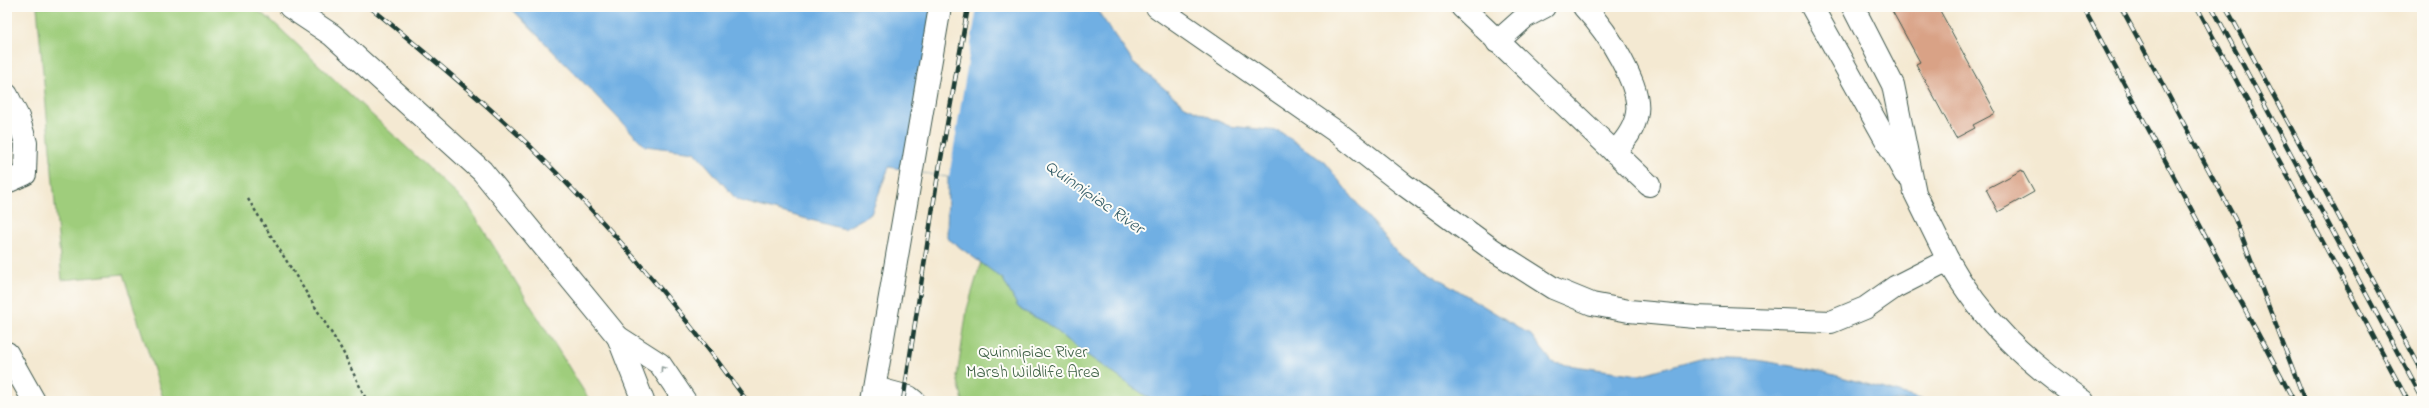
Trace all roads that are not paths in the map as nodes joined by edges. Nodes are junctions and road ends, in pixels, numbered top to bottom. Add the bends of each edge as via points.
1 (290, 7) edge
2 (940, 7) edge
3 (1157, 7) edge
4 (1462, 7) edge
5 (1544, 7) edge
6 (1584, 7) edge
7 (1812, 7) edge
8 (1853, 7) edge
9 (1497, 42) junction
10 (7, 95) edge
11 (1614, 152) junction
12 (7, 182) edge
13 (1649, 185) dead end
14 (1915, 193) junction
15 (1948, 260) junction
16 (618, 337) junction
17 (7, 354) edge
18 (874, 394) edge
19 (34, 401) edge
20 (643, 401) edge
21 (685, 401) edge
22 (914, 401) edge
23 (2083, 401) edge

1 - 16 lane via 332,34 482,171
2 - 18 lane
3 - 15 lane via 1338,133 1403,184 1506,258 1553,288 1592,304 1629,311 1695,317 1830,322 1865,308 1895,287
4 - 9 lane
5 - 9 lane via 1526,17
6 - 11 lane via 1608,35 1634,84 1638,99 1633,128 1626,141
7 - 14 lane
8 - 14 lane via 1893,85
9 - 11 lane
10 - 12 lane via 18,117 26,143 25,174
11 - 13 lane
14 - 15 lane
15 - 23 lane via 1958,279 1996,328 2032,362
16 - 20 lane
21 -> 16 lane via 660,364
17 - 19 lane
18 - 22 lane via 909,397

